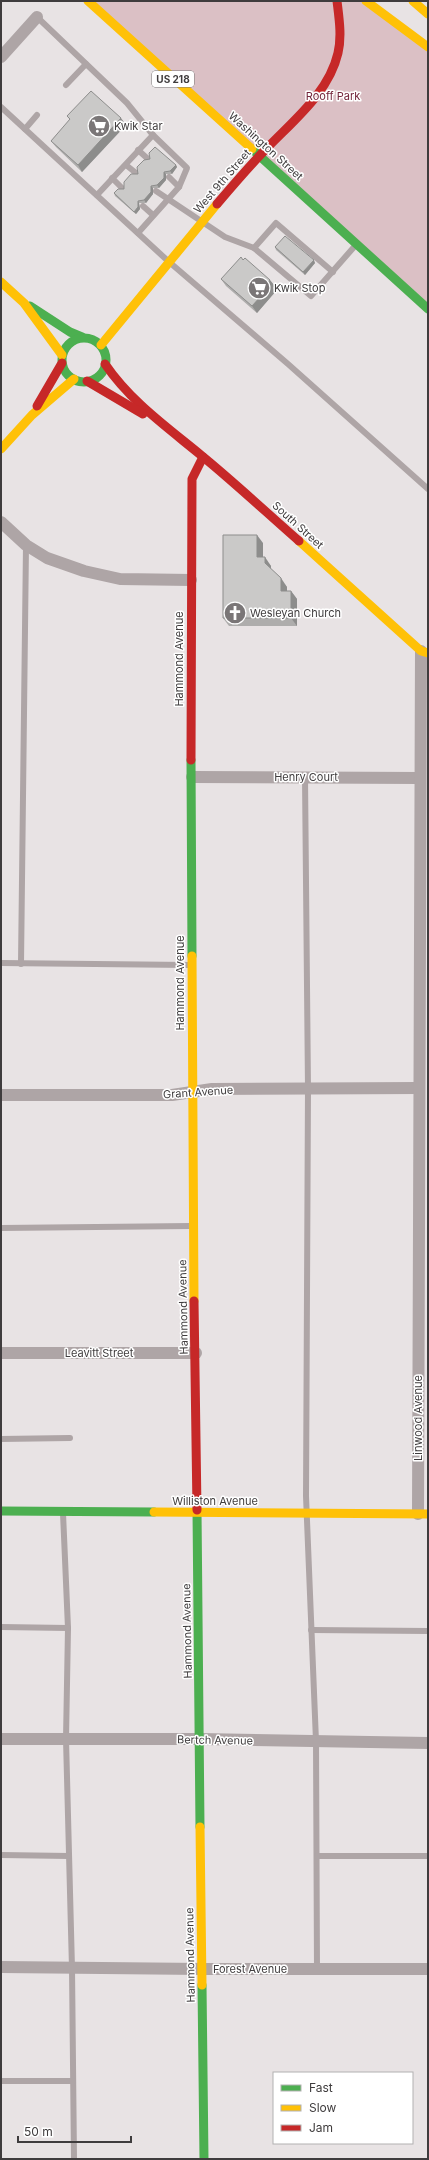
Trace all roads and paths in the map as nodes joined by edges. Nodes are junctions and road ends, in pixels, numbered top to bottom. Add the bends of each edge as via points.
1 (88, 1) edge
2 (337, 1) edge
3 (366, 1) edge
4 (413, 1) edge
5 (428, 14) edge
6 (37, 17) joint
7 (428, 47) edge
8 (1, 57) edge
9 (86, 64) junction
10 (66, 85) dead end
11 (1, 107) edge
12 (37, 116) dead end
13 (25, 128) junction
14 (153, 135) junction
15 (138, 150) junction
16 (259, 157) junction
17 (148, 159) edge
18 (126, 165) junction
19 (136, 173) edge
20 (168, 177) dead end
21 (112, 178) junction
22 (179, 187) junction
23 (122, 188) edge
24 (156, 190) edge
25 (97, 195) junction
26 (168, 199) junction
27 (143, 206) dead end
28 (153, 215) junction
29 (201, 223) junction
30 (138, 233) junction
31 (356, 244) junction
32 (254, 248) junction
33 (168, 261) junction
34 (333, 272) junction
35 (1, 282) edge
36 (24, 303) junction
37 (428, 309) edge
38 (82, 337) junction
39 (100, 345) junction
40 (62, 359) junction
41 (105, 364) junction
42 (74, 379) junction
43 (87, 381) junction
44 (32, 415) junction
45 (151, 417) junction
46 (1, 449) edge
47 (203, 457) junction
48 (428, 489) edge
49 (1, 522) edge
50 (26, 544) junction
51 (191, 580) junction
52 (424, 652) edge
53 (192, 777) junction
54 (305, 777) junction
55 (420, 778) junction
56 (1, 963) edge
57 (21, 964) junction
58 (192, 965) junction
59 (308, 1088) junction
60 (419, 1088) junction
61 (192, 1092) junction
62 (1, 1095) edge
63 (194, 1226) junction
64 (1, 1228) edge
65 (1, 1353) edge
66 (196, 1353) junction
67 (70, 1438) dead end
68 (1, 1439) edge
69 (1, 1511) edge
70 (63, 1512) junction
71 (198, 1513) junction
72 (307, 1514) junction
73 (423, 1514) edge
74 (1, 1627) edge
75 (68, 1628) junction
76 (311, 1630) junction
77 (428, 1631) edge
78 (1, 1739) edge
79 (66, 1739) junction
80 (200, 1739) junction
81 (316, 1741) junction
82 (428, 1743) edge
83 (1, 1855) edge
84 (69, 1856) junction
85 (317, 1856) junction
86 (428, 1856) edge
87 (1, 1967) edge
88 (72, 1968) junction
89 (428, 1968) edge
90 (202, 1969) junction
91 (317, 1969) junction
92 (1, 2081) edge
93 (73, 2081) junction
94 (74, 2159) edge
95 (204, 2159) edge

1 - 16 main road, Washington Street / US 218
2 - 16 main road, West 9th Street via 340,41 331,72 314,99
3 - 7 main road
4 - 5 main road
6 - 8 street
6 - 9 lane
9 - 10 lane
9 - 14 lane via 127,103
11 - 13 lane
12 - 13 lane
13 - 25 lane
14 - 15 lane
14 - 22 lane via 188,168
15 - 17 lane
15 - 18 lane
16 - 29 main road, West 9th Street
16 - 31 main road, Washington Street / US 218
18 - 19 lane
18 - 21 lane
20 - 22 lane
21 - 23 lane
21 - 25 lane
22 - 26 lane
24 - 26 lane
25 - 30 lane
26 - 28 lane
26 - 29 lane
27 - 28 lane
28 - 30 lane
29 - 32 lane via 225,237
29 - 33 main road, West 9th Street
30 - 33 lane
31 - 34 lane
31 - 37 main road, Washington Street / US 218
32 - 34 lane via 311,296
32 - 34 lane via 276,223
33 - 39 main road, West 9th Street
33 - 48 lane
35 - 36 main road
36 - 38 main road
36 - 40 main road
38 - 39 main road via 96,341
38 - 40 main road via 69,343
39 - 41 main road via 104,351
40 - 42 main road via 68,375
40 - 44 main road
41 - 43 main road via 99,375
41 - 45 main road, South Street
42 - 43 main road
42 - 44 main road
43 - 45 main road, South Street via 130,408
44 - 46 main road
45 - 47 main road, South Street
47 - 51 main road, Hammond Avenue via 192,480
47 - 52 main road, South Street
49 - 50 street
50 - 51 street via 47,558 84,571 120,579
50 - 57 lane
51 - 53 main road, Hammond Avenue
52 - 55 street, Linwood Avenue
53 - 54 street, Henry Court
53 - 58 main road, Hammond Avenue
54 - 55 street, Henry Court
54 - 59 lane
55 - 60 street, Linwood Avenue
56 - 57 lane
57 - 58 lane
58 - 61 main road, Hammond Avenue
59 - 60 street, Grant Avenue
59 - 61 street, Grant Avenue via 212,1089
59 - 72 lane
60 - 73 street, Linwood Avenue
61 - 62 street, Grant Avenue via 172,1095
61 - 63 main road, Hammond Avenue
63 - 64 lane
63 - 66 main road, Hammond Avenue
65 - 66 street, Leavitt Street
66 - 71 main road, Hammond Avenue
67 - 68 lane
69 - 70 main road, Williston Avenue
70 - 71 main road, Williston Avenue
70 - 75 lane
71 - 72 main road, Williston Avenue
71 - 80 main road, Hammond Avenue
72 - 73 main road, Williston Avenue
72 - 76 lane
74 - 75 lane
75 - 79 lane
76 - 77 lane
76 - 81 lane
78 - 79 street, Bertch Avenue
79 - 80 street, Bertch Avenue
79 - 84 lane
80 - 81 street, Bertch Avenue
80 - 90 main road, Hammond Avenue
81 - 82 street, Bertch Avenue
81 - 85 lane
83 - 84 lane
84 - 88 lane
85 - 86 lane
85 - 91 lane
87 - 88 street, Forest Avenue
88 - 90 street, Forest Avenue
88 - 93 lane
89 - 91 street, Forest Avenue
90 - 91 street, Forest Avenue
90 - 95 main road, Hammond Avenue
92 - 93 lane
93 - 94 lane

